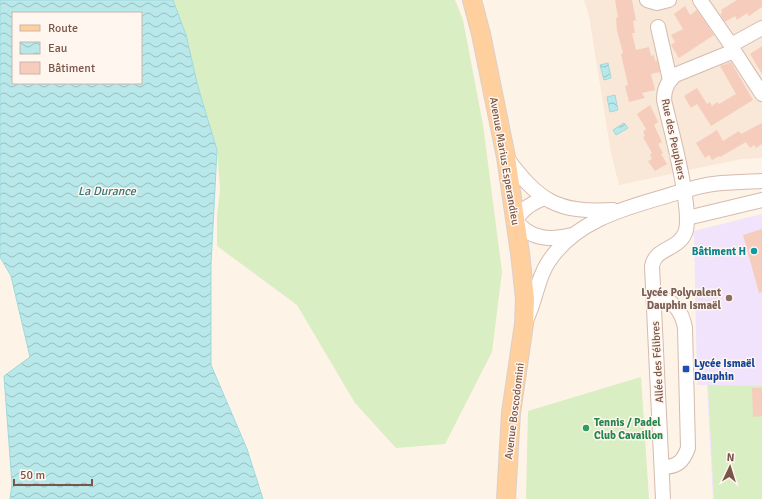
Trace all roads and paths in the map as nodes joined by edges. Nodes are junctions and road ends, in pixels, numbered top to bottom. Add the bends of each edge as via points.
1 (472, 0) edge
2 (647, 0) edge
3 (669, 0) edge
4 (700, 0) edge
5 (658, 26) dead end
6 (762, 28) edge
7 (732, 48) junction
8 (670, 80) junction
9 (762, 94) edge
10 (506, 156) junction
11 (762, 181) edge
12 (684, 191) junction
13 (544, 198) junction
14 (762, 200) edge
15 (620, 210) junction
16 (687, 218) junction
17 (516, 220) junction
18 (572, 236) junction
19 (654, 298) junction
20 (524, 324) junction
21 (662, 467) junction
22 (506, 499) edge
23 (663, 499) edge

1 - 10 main road, Avenue Marius Esperandieu
2 - 3 street
4 - 7 street
5 - 8 street
6 - 7 street
7 - 8 street via 675,75
7 - 9 street
8 - 12 street, Rue des Peupliers via 664,90 664,100
10 - 13 street via 529,185
10 - 17 main road, Avenue Marius Esperandieu
11 - 12 street via 713,184
12 - 15 street
12 - 16 street, Rue des Peupliers
13 - 15 street via 576,210
13 - 17 street via 522,210
14 - 16 street
15 - 18 street
16 - 19 street, Allée des Félibres via 683,238 656,256 652,262
17 - 18 street via 526,231 540,237
17 - 20 main road, Avenue Marius Esperandieu via 523,279
18 - 20 street via 545,268 532,310
19 - 21 street, Allée des Félibres
19 - 21 street via 669,301 682,314 685,328 688,448 684,459 676,465
20 - 22 main road, Avenue Boscodomini via 512,413
21 - 23 street, Allée des Félibres

